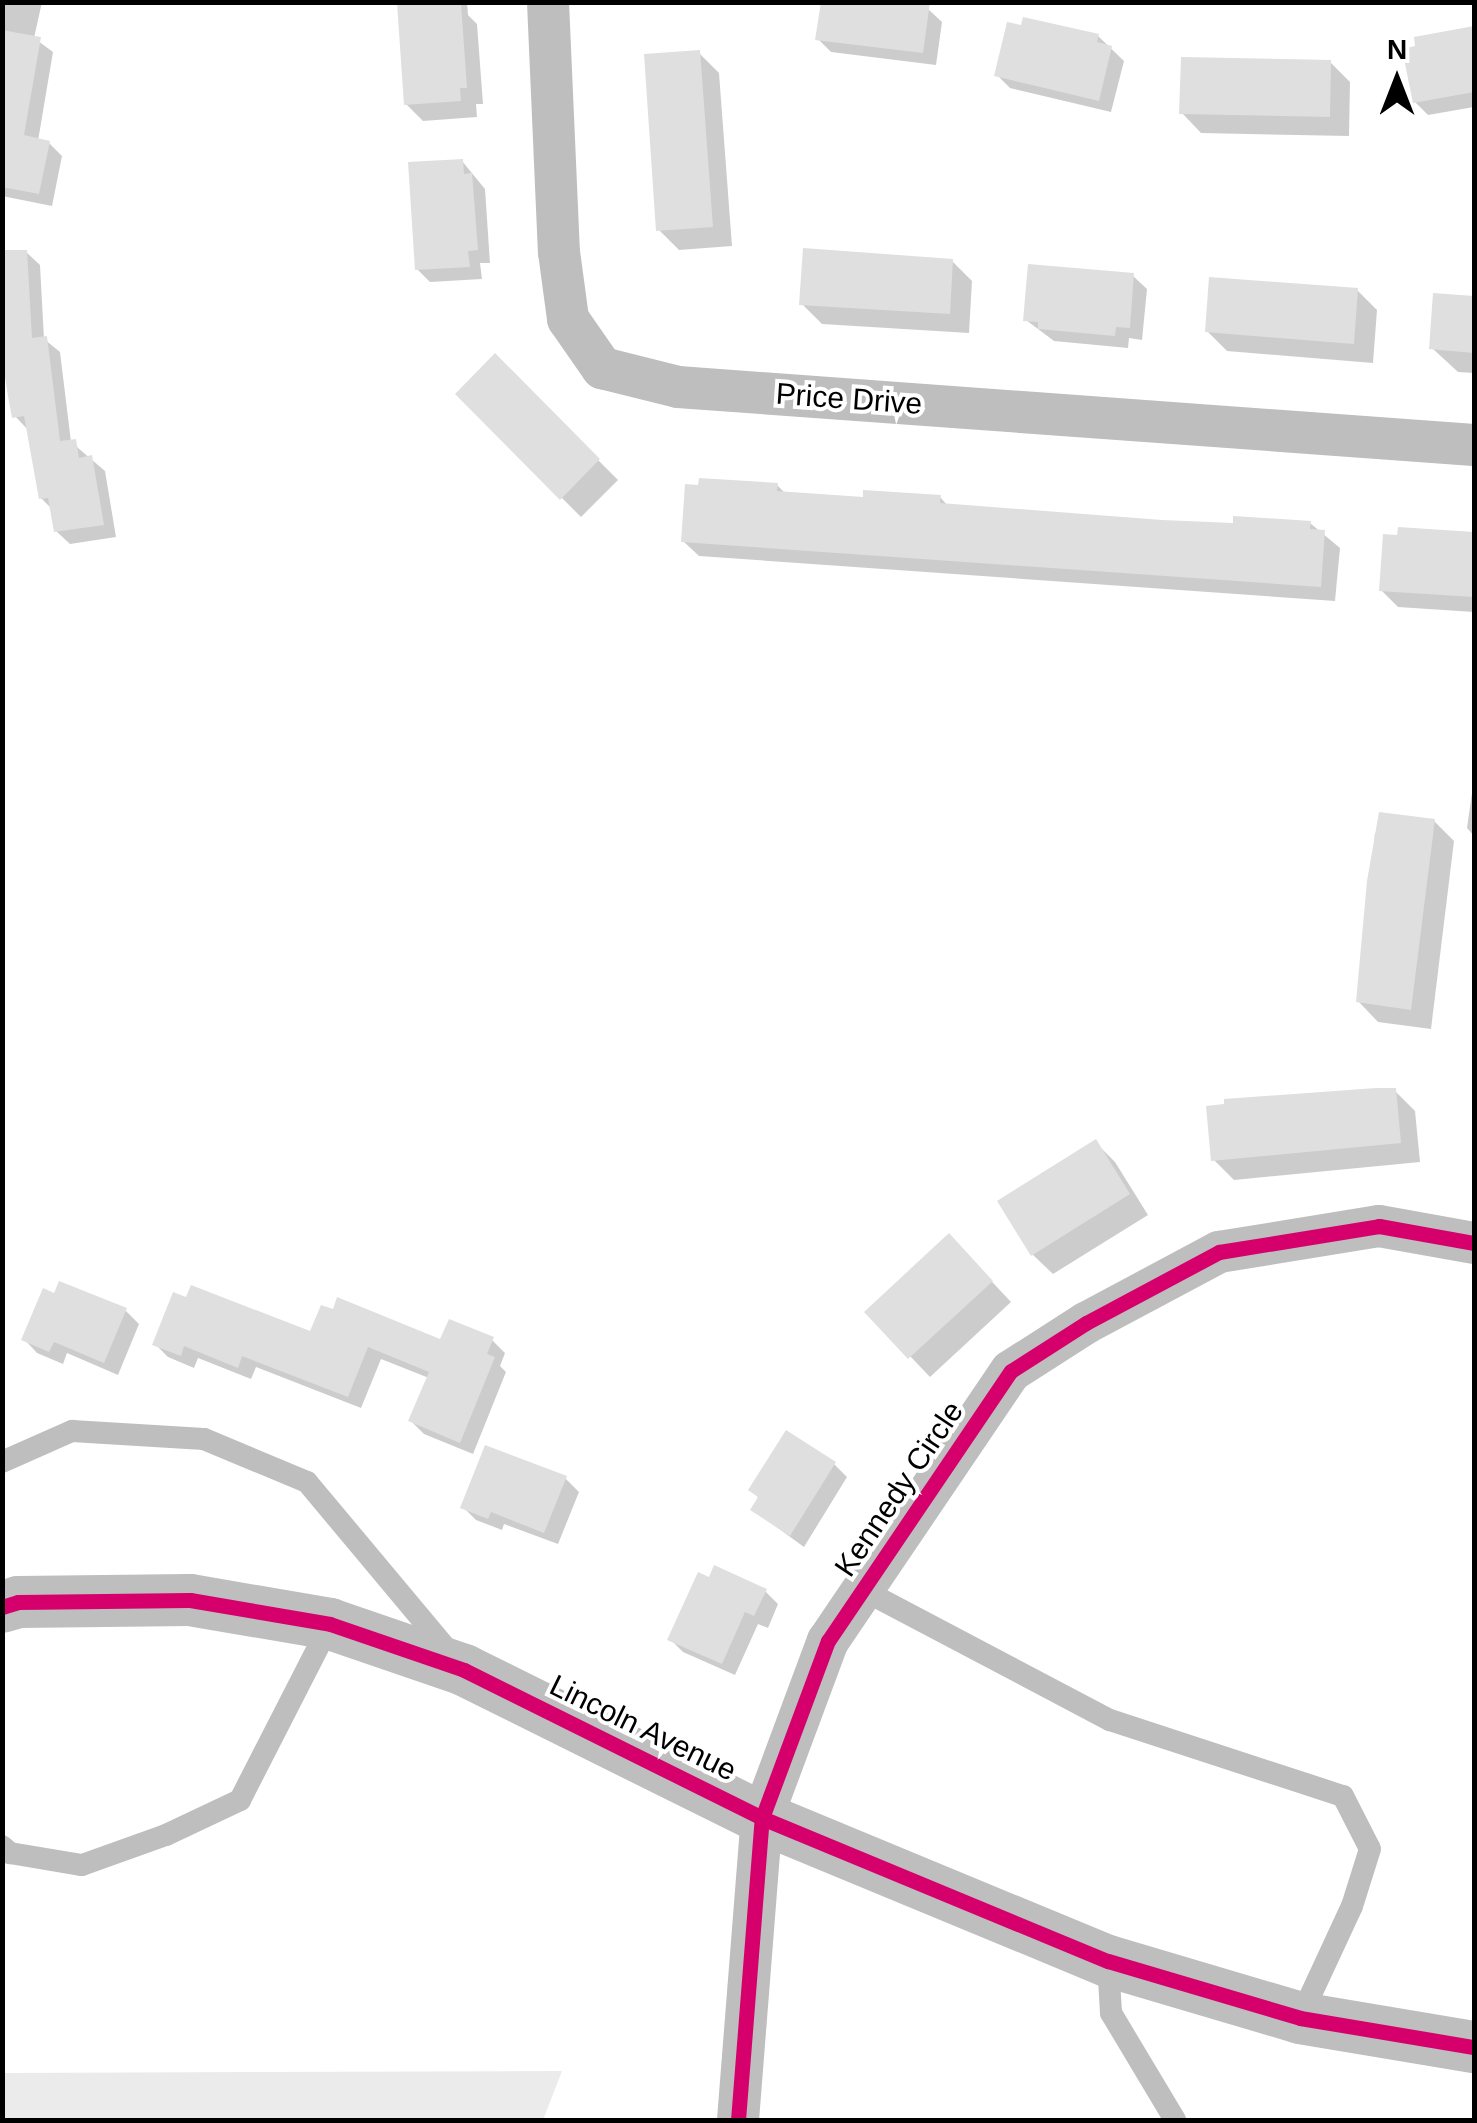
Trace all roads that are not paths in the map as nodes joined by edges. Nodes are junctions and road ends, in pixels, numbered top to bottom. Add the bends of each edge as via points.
1 (548, 2) edge
2 (1474, 445) edge
3 (1474, 1243) edge
4 (2, 1462) edge
5 (864, 1591) junction
6 (2, 1607) edge
7 (330, 1624) junction
8 (464, 1670) junction
9 (762, 1818) junction
10 (2, 1846) edge
11 (1108, 1961) junction
12 (1300, 2018) junction
13 (1474, 2048) edge
14 (738, 2120) edge
15 (1174, 2120) edge

1 - 2 street, Price Drive via 568,319 602,368 678,386
3 - 5 street, Kennedy Circle via 1379,1226 1219,1252 1086,1322 1010,1371
4 - 8 lane via 72,1431 204,1439 307,1482
5 - 9 street, Kennedy Circle via 828,1641
5 - 12 lane via 1110,1720 1343,1796 1370,1849 1352,1906
6 - 7 street, Lincoln Avenue via 190,1600
7 - 8 street, Lincoln Avenue
7 - 10 lane via 240,1800 82,1865
8 - 9 street, Lincoln Avenue
9 - 11 street, Lincoln Avenue
9 - 14 street, Kennedy Circle
11 - 12 street, Lincoln Avenue
11 - 15 lane via 1111,2013
12 - 13 street, Lincoln Avenue

